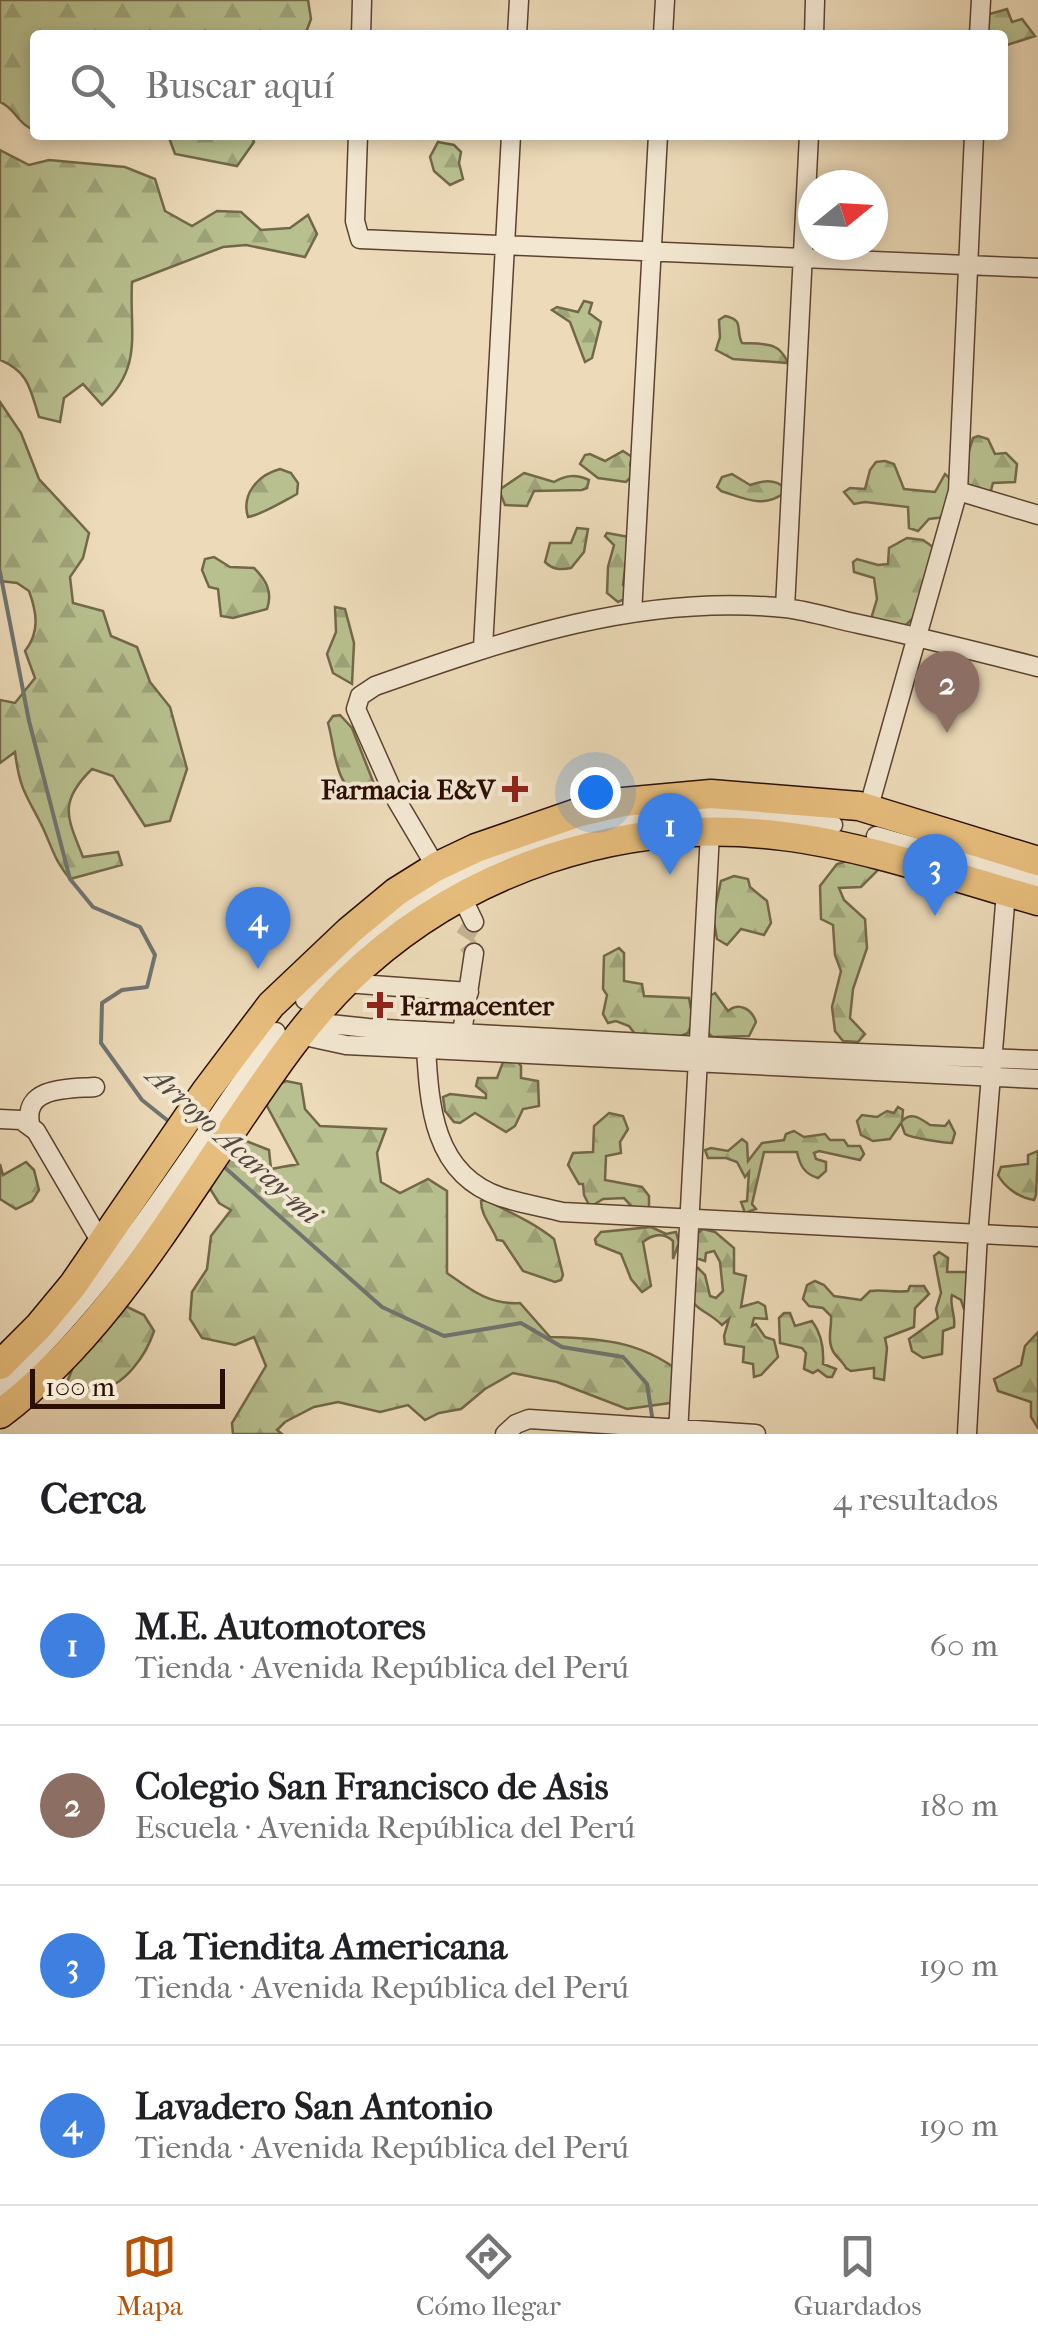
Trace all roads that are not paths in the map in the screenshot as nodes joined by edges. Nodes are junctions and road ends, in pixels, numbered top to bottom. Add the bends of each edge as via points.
1 (362, 0) edge
2 (519, 0) edge
3 (665, 0) edge
4 (815, 0) edge
5 (980, 0) edge
6 (361, 30) edge
7 (517, 30) edge
8 (663, 30) edge
9 (814, 30) edge
10 (979, 30) edge
11 (358, 140) edge
12 (511, 140) edge
13 (658, 140) edge
14 (809, 140) edge
15 (974, 140) edge
16 (807, 170) edge
17 (504, 246) junction
18 (652, 252) junction
19 (798, 258) edge
20 (803, 260) edge
21 (850, 260) edge
22 (968, 265) junction
23 (1038, 268) edge
24 (958, 491) junction
25 (1038, 515) edge
26 (786, 608) junction
27 (632, 612) junction
28 (918, 637) junction
29 (483, 648) junction
30 (1038, 667) edge
31 (857, 827) junction
32 (710, 833) junction
33 (1038, 860) edge
34 (436, 866) junction
35 (1038, 882) edge
36 (1006, 892) junction
37 (461, 895) junction
38 (1038, 901) edge
39 (474, 922) tunnel mouth
40 (474, 954) tunnel mouth
41 (344, 983) junction
42 (470, 992) junction
43 (294, 1018) junction
44 (462, 1033) junction
45 (426, 1040) junction
46 (698, 1054) junction
47 (1038, 1060) edge
48 (993, 1068) junction
49 (1038, 1079) edge
50 (95, 1087) dead end
51 (222, 1107) junction
52 (0, 1119) edge
53 (30, 1124) junction
54 (186, 1160) junction
55 (689, 1220) junction
56 (978, 1234) junction
57 (1038, 1237) edge
58 (102, 1244) junction
59 (0, 1370) edge
60 (0, 1414) edge
61 (678, 1432) edge
62 (505, 1434) edge
63 (756, 1434) edge
64 (967, 1434) edge

1 - 6 street
2 - 7 street
3 - 8 street
4 - 9 street
5 - 10 street
11 - 17 street via 360,239
12 - 17 street
13 - 18 street
14 - 16 street
15 - 22 street
17 - 18 street
17 - 29 street
18 - 19 street
18 - 27 street
20 - 26 street
21 - 22 street
22 - 23 street
22 - 24 street
24 - 25 street
24 - 28 street
26 - 27 street
26 - 28 street
27 - 29 street
28 - 30 street
28 - 31 street
29 - 34 street via 375,686 360,696 356,709 397,801
31 - 32 highway via 782,836
31 - 33 highway
31 - 34 highway via 711,794 623,802 546,821
31 - 35 street
31 - 36 highway
31 - 43 street via 727,817 637,820 551,842 438,892 383,928
32 - 37 highway via 586,846
32 - 46 street
34 - 43 highway via 361,920
36 - 38 highway
36 - 48 street
37 - 39 street
37 - 41 highway via 407,929
40 - 42 street
41 - 42 street
41 - 43 highway
42 - 44 street
43 - 45 street via 346,1045
43 - 51 highway
43 - 51 highway
44 - 45 street
44 - 46 street
45 - 46 street
45 - 55 street via 431,1114 463,1177 497,1196 562,1212
46 - 48 street
46 - 55 street
47 - 48 street
48 - 49 street
48 - 56 street
50 - 53 street via 38,1096
51 - 54 highway
51 - 54 highway
52 - 53 street
53 - 58 street
54 - 58 highway
54 - 59 street via 39,1353
54 - 60 highway via 146,1256 76,1345
55 - 56 street
55 - 61 street
56 - 57 street
56 - 64 street
58 - 59 highway
61 - 62 street via 529,1419
61 - 63 street

